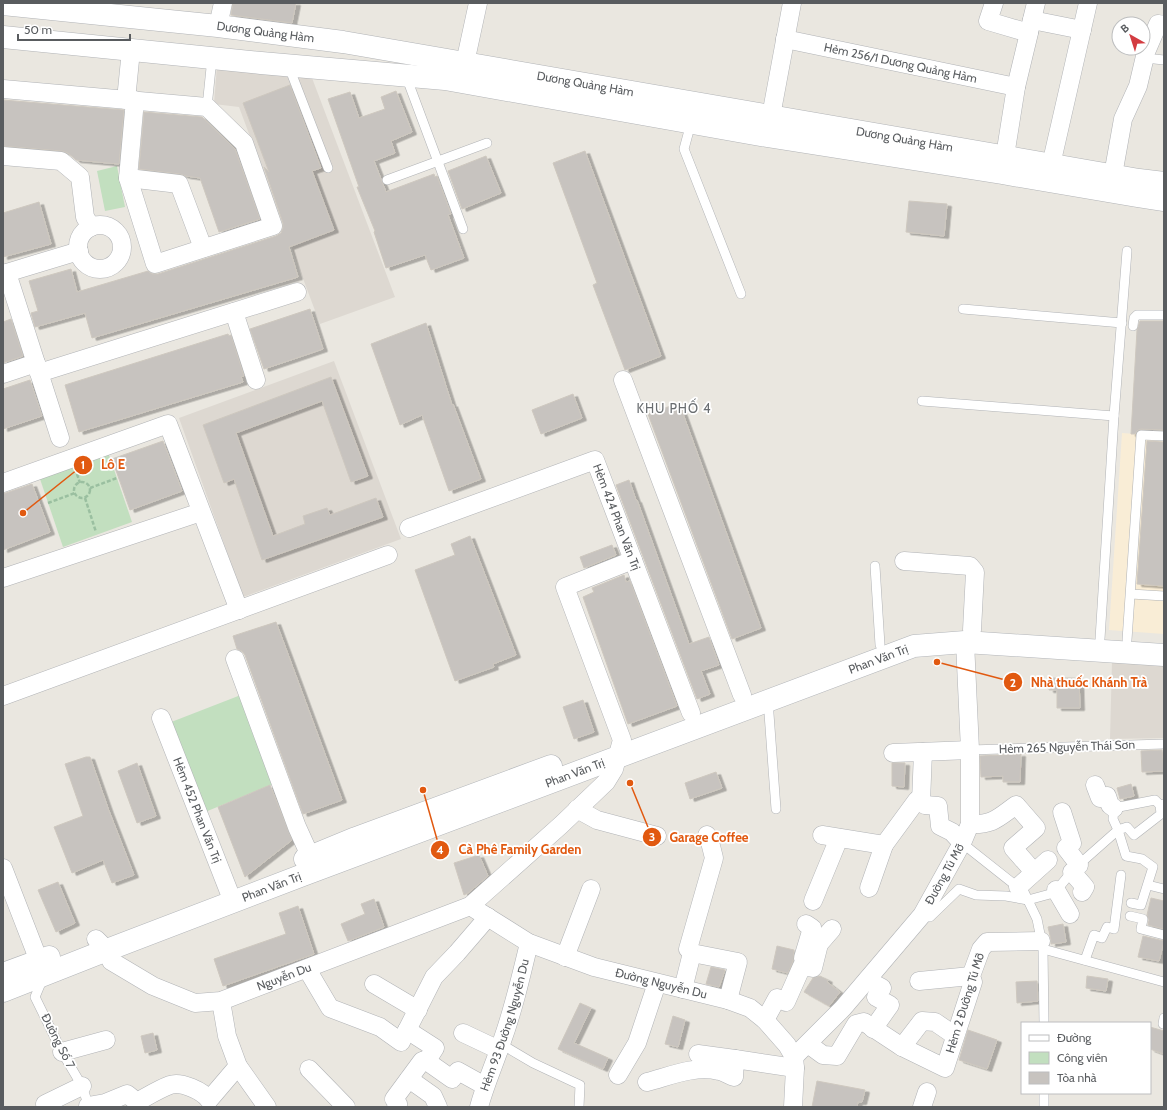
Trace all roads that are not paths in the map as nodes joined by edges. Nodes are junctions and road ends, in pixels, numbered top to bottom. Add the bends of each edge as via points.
1 (223, 3) edge
2 (478, 3) edge
3 (792, 3) edge
4 (994, 3) edge
5 (1036, 3) edge
6 (1088, 3) edge
7 (3, 4) edge
8 (1164, 25) edge
9 (218, 26) junction
10 (1030, 26) junction
11 (1082, 30) junction
12 (3, 37) edge
13 (786, 39) junction
14 (131, 50) junction
15 (212, 58) junction
16 (1145, 58) junction
17 (1164, 60) edge
18 (289, 65) junction
19 (463, 72) junction
20 (405, 75) junction
21 (1016, 87) junction
22 (3, 89) edge
23 (130, 100) junction
24 (206, 107) junction
25 (771, 116) junction
26 (692, 123) junction
27 (487, 143) dead end
28 (3, 156) edge
29 (1005, 156) junction
30 (437, 162) junction
31 (1051, 164) junction
32 (328, 168) dead end
33 (1113, 175) junction
34 (128, 178) junction
35 (387, 180) dead end
36 (1164, 183) edge
37 (1164, 200) edge
38 (91, 227) junction
39 (463, 228) dead end
40 (145, 233) junction
41 (121, 240) junction
42 (203, 248) junction
43 (78, 251) junction
44 (1127, 251) dead end
45 (5, 273) edge
46 (296, 292) dead end
47 (741, 294) dead end
48 (963, 309) dead end
49 (234, 312) junction
50 (1164, 315) edge
51 (1122, 323) junction
52 (1133, 326) dead end
53 (38, 368) junction
54 (3, 374) edge
55 (256, 380) dead end
56 (623, 380) dead end
57 (922, 401) dead end
58 (1114, 416) junction
59 (1164, 436) edge
60 (60, 438) dead end
61 (3, 483) edge
62 (202, 512) junction
63 (410, 528) dead end
64 (388, 555) dead end
65 (633, 560) junction
66 (904, 561) dead end
67 (876, 566) dead end
68 (3, 578) edge
69 (1131, 594) junction
70 (1164, 596) edge
71 (239, 610) junction
72 (968, 636) junction
73 (1127, 640) junction
74 (1164, 642) edge
75 (880, 645) junction
76 (1100, 645) junction
77 (1164, 655) edge
78 (235, 659) dead end
79 (774, 693) junction
80 (742, 695) junction
81 (3, 696) edge
82 (691, 713) junction
83 (161, 718) dead end
84 (1164, 744) edge
85 (620, 748) junction
86 (970, 750) junction
87 (923, 752) junction
88 (893, 753) dead end
89 (1094, 785) dead end
90 (921, 802) junction
91 (1162, 804) edge
92 (1114, 808) junction
93 (577, 809) junction
94 (776, 809) dead end
95 (1062, 812) dead end
96 (970, 824) junction
97 (1118, 830) junction
98 (707, 835) dead end
99 (657, 836) dead end
100 (962, 842) junction
101 (884, 845) junction
102 (1048, 860) dead end
103 (313, 864) junction
104 (3, 868) edge
105 (1076, 868) junction
106 (1034, 872) junction
107 (1121, 875) dead end
108 (1148, 886) junction
109 (869, 888) dead end
110 (591, 889) dead end
111 (1164, 889) edge
112 (1056, 890) junction
113 (1082, 892) dead end
114 (1023, 894) junction
115 (230, 895) junction
116 (813, 901) dead end
117 (1131, 903) dead end
118 (470, 906) junction
119 (1070, 914) dead end
120 (922, 915) junction
121 (1130, 916) dead end
122 (488, 917) junction
123 (806, 924) dead end
124 (832, 929) dead end
125 (1164, 934) edge
126 (529, 943) junction
127 (101, 944) junction
128 (1042, 945) junction
129 (692, 953) junction
130 (565, 957) junction
131 (1085, 960) junction
132 (802, 966) junction
133 (42, 968) junction
134 (307, 969) junction
135 (3, 974) edge
136 (971, 976) junction
137 (867, 980) junction
138 (919, 980) dead end
139 (1164, 982) edge
140 (657, 983) junction
141 (374, 984) dead end
142 (683, 989) junction
143 (3, 991) edge
144 (728, 1000) junction
145 (221, 1001) junction
146 (418, 1010) junction
147 (765, 1020) junction
148 (1044, 1022) edge
149 (873, 1029) junction
150 (463, 1033) dead end
151 (954, 1035) junction
152 (404, 1036) junction
153 (106, 1040) dead end
154 (808, 1044) junction
155 (500, 1047) junction
156 (902, 1047) junction
157 (62, 1052) junction
158 (698, 1054) dead end
159 (735, 1059) junction
160 (425, 1060) junction
161 (794, 1062) junction
162 (238, 1066) junction
163 (309, 1069) dead end
164 (618, 1075) dead end
165 (409, 1079) junction
166 (647, 1082) dead end
167 (82, 1086) junction
168 (485, 1086) junction
169 (1044, 1094) edge
170 (147, 1102) edge
171 (45, 1104) dead end
172 (210, 1104) edge
173 (88, 1107) edge
174 (267, 1107) edge
175 (346, 1107) edge
176 (396, 1107) edge
177 (438, 1107) edge
178 (479, 1107) edge
179 (580, 1107) edge
180 (793, 1107) edge
181 (1044, 1107) edge

1 - 9 street
2 - 19 street
3 - 13 street
4 - 10 street via 988,21
5 - 10 street
6 - 11 street
7 - 9 street, Dương Quảng Hàm
8 - 16 street via 1158,24
9 - 19 street, Dương Quảng Hàm via 343,42
10 - 11 street
10 - 21 street
11 - 31 street
12 - 14 street, Dương Quảng Hàm
13 - 21 street, Hẻm 256/1 Dương Quảng Hàm
13 - 25 street
14 - 15 street, Dương Quảng Hàm
14 - 23 street
15 - 18 street, Dương Quảng Hàm
15 - 24 lane
16 - 17 lane
16 - 33 street via 1138,86 1123,119
18 - 20 street, Dương Quảng Hàm
18 - 32 lane
19 - 20 street, Dương Quảng Hàm
19 - 25 street, Dương Quảng Hàm
19 - 26 street, Dương Quảng Hàm
20 - 30 lane
21 - 29 street
22 - 23 street
23 - 24 street
23 - 34 street
24 - 42 street via 244,143 273,226
25 - 29 street, Dương Quảng Hàm
26 - 37 street, Dương Quảng Hàm
26 - 47 lane via 684,149
27 - 30 lane
28 - 38 street via 61,161 69,166 80,177 85,217
29 - 31 street, Dương Quảng Hàm
30 - 35 lane
30 - 39 lane
31 - 33 street, Dương Quảng Hàm
33 - 36 street, Dương Quảng Hàm
34 - 40 street
34 - 42 street via 179,184
38 - 41 street via 106,225 118,233
38 - 43 street via 81,237
40 - 41 street
40 - 42 street via 155,264
41 - 43 street via 121,255 105,269 91,267 81,258
43 - 45 street
44 - 51 lane
45 - 53 street
46 - 49 street
48 - 51 lane
49 - 53 street
49 - 55 street
50 - 52 lane via 1137,316 1134,318
51 - 58 lane
53 - 54 street
53 - 60 street
56 - 80 street
57 - 58 lane
58 - 76 lane
59 - 69 lane via 1141,435
61 - 62 street via 168,424
62 - 68 street
62 - 71 street
63 - 65 street, Hẻm 424 Phan Văn Trị via 595,460
64 - 71 street
65 - 82 street, Hẻm 424 Phan Văn Trị
65 - 85 street via 565,587
66 - 72 street, Đường Tú Mỡ via 973,568 976,572
67 - 75 lane
69 - 70 lane
69 - 73 lane
71 - 81 street
72 - 75 street, Phan Văn Trị via 910,634
72 - 76 street, Phan Văn Trị
72 - 79 street, Phan Văn Trị via 914,646
72 - 86 street, Đường Tú Mỡ
73 - 74 street, Phan Văn Trị
73 - 76 street, Phan Văn Trị
75 - 79 street, Phan Văn Trị
76 - 77 street, Phan Văn Trị
78 - 103 street
79 - 80 street, Phan Văn Trị
79 - 85 street, Phan Văn Trị
79 - 94 lane
80 - 82 street, Phan Văn Trị
82 - 85 street, Phan Văn Trị
83 - 115 street, Hẻm 452 Phan Văn Trị
84 - 86 lane, Hẻm 265 Nguyễn Thái Sơn
85 - 93 street via 614,769 606,782
85 - 103 street, Phan Văn Trị
86 - 87 street
86 - 96 street, Đường Tú Mỡ
87 - 88 street
87 - 90 street
89 - 92 street via 1100,798 1107,796
90 - 100 street via 925,805 938,806 940,826 952,832
90 - 101 street via 917,800
91 - 92 lane via 1155,800
91 - 97 lane via 1161,814 1134,835 1127,827
92 - 97 lane via 1113,819
93 - 99 street via 597,820
93 - 118 street
95 - 105 street via 1072,843 1066,848
96 - 100 street, Đường Tú Mỡ
96 - 106 street via 992,822 1016,805 1036,828 1013,848
97 - 105 lane
97 - 108 lane via 1126,856 1142,859 1153,866
98 - 129 street via 714,858 688,949
100 - 114 lane
100 - 120 street, Đường Tú Mỡ
101 - 109 street
101 - 116 street via 831,836
102 - 106 street
103 - 115 street, Phan Văn Trị
104 - 133 street
105 - 112 lane
105 - 113 street via 1085,887
106 - 114 street
107 - 131 lane via 1114,928 1107,927 1102,938 1094,935
108 - 111 lane
108 - 117 lane via 1141,905
110 - 130 street
112 - 114 lane via 1050,894
112 - 119 street
114 - 120 lane via 976,895 959,889 930,917
114 - 128 lane via 1037,919
115 - 127 street, Phan Văn Trị
118 - 122 street, Đường Nguyễn Du
118 - 134 street, Nguyễn Du
120 - 137 street, Đường Tú Mỡ
121 - 125 lane via 1143,919 1141,929
122 - 126 street, Đường Nguyễn Du
122 - 146 street via 434,977
123 - 132 street via 812,928
124 - 132 street via 819,944 813,968
126 - 130 street, Đường Nguyễn Du
126 - 155 street, Hẻm 93 Đường Nguyễn Du via 518,993
127 - 133 street, Phan Văn Trị
127 - 145 street, Nguyễn Du via 111,961 152,986 195,1003
128 - 131 lane
128 - 136 street, Hẻm 2 Đường Tú Mỡ via 988,942 981,948
128 - 148 lane
129 - 142 street
129 - 144 street via 738,962
130 - 140 street, Đường Nguyễn Du
131 - 139 lane
132 - 147 street via 786,1002 777,998
133 - 135 street, Phan Văn Trị
133 - 143 street, Phan Văn Trị
133 - 157 lane, Đường Số 7 via 35,997
134 - 145 street, Nguyễn Du
134 - 152 street via 330,1008
136 - 138 street
136 - 151 street, Hẻm 2 Đường Tú Mỡ via 973,982
137 - 149 street via 882,988 876,997 890,1005
137 - 154 street, Đường Tú Mỡ
140 - 142 street, Đường Nguyễn Du
140 - 164 street via 638,1043
141 - 146 street
142 - 144 street, Đường Nguyễn Du
144 - 147 street, Đường Nguyễn Du via 750,1008
145 - 162 street via 227,1036
146 - 152 street
147 - 161 street, Đường Nguyễn Du via 787,1046
149 - 154 street, Hẻm 2 Đường Tú Mỡ via 864,1022 856,1024 837,1056 823,1055
149 - 156 street, Hẻm 2 Đường Tú Mỡ
150 - 155 street
151 - 156 street via 935,1022 922,1021
151 - 156 street, Hẻm 2 Đường Tú Mỡ via 945,1068
152 - 160 street via 435,1048
153 - 157 street
154 - 161 street, Đường Tú Mỡ
155 - 168 street, Hẻm 93 Đường Nguyễn Du
155 - 179 lane via 580,1085
157 - 167 lane, Đường Số 7
158 - 159 street
159 - 161 street
159 - 166 street via 734,1077 720,1071 704,1069 680,1072
160 - 165 street
160 - 168 street via 452,1079 458,1071
161 - 180 street
162 - 172 street
162 - 174 street
163 - 175 street
165 - 176 street via 394,1099 398,1104
165 - 177 street via 433,1096
167 - 171 street
167 - 173 lane, Đường Số 7
168 - 178 street, Hẻm 93 Đường Nguyễn Du
169 - 181 lane
170 - 172 street via 172,1084 192,1087 206,1096
170 - 173 street via 137,1102 127,1094

